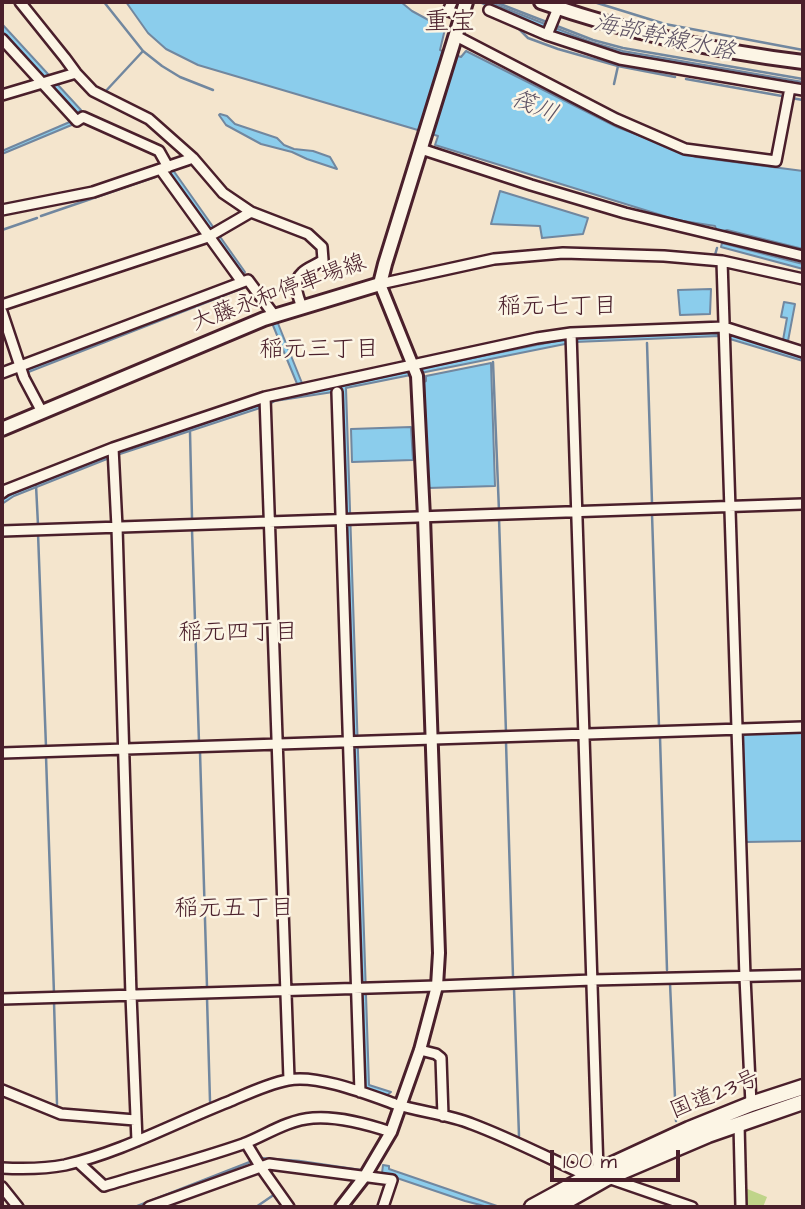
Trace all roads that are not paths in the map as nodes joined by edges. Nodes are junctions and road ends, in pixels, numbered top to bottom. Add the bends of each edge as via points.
1 (19, 2) edge
2 (452, 2) edge
3 (466, 2) edge
4 (541, 2) edge
5 (558, 8) junction
6 (489, 10) dead end
7 (462, 16) junction
8 (548, 34) junction
9 (456, 36) junction
10 (2, 38) edge
11 (803, 62) edge
12 (76, 73) junction
13 (47, 82) junction
14 (790, 88) junction
15 (803, 90) edge
16 (2, 95) edge
17 (421, 149) junction
18 (193, 158) junction
19 (164, 169) junction
20 (2, 210) edge
21 (251, 212) junction
22 (213, 234) junction
23 (803, 256) edge
24 (722, 261) junction
25 (803, 279) edge
26 (242, 282) junction
27 (380, 284) junction
28 (2, 305) edge
29 (302, 307) junction
30 (2, 312) edge
31 (274, 315) junction
32 (725, 332) junction
33 (571, 337) junction
34 (803, 352) edge
35 (20, 367) junction
36 (415, 369) junction
37 (2, 373) edge
38 (337, 393) dead end
39 (265, 402) junction
40 (42, 412) junction
41 (2, 429) edge
42 (113, 452) junction
43 (2, 492) edge
44 (803, 504) edge
45 (731, 507) junction
46 (576, 511) junction
47 (424, 517) junction
48 (344, 520) junction
49 (270, 522) junction
50 (117, 527) junction
51 (2, 531) edge
52 (803, 727) edge
53 (738, 730) junction
54 (583, 735) junction
55 (432, 740) junction
56 (352, 742) junction
57 (277, 744) junction
58 (124, 750) junction
59 (2, 753) edge
60 (803, 975) edge
61 (746, 977) junction
62 (592, 980) junction
63 (437, 986) junction
64 (361, 989) junction
65 (285, 990) junction
66 (131, 995) junction
67 (2, 999) edge
68 (419, 1050) junction
69 (289, 1079) junction
70 (803, 1087) edge
71 (2, 1090) edge
72 (360, 1092) junction
73 (803, 1102) edge
74 (751, 1104) junction
75 (401, 1106) junction
76 (443, 1116) junction
77 (135, 1120) junction
78 (739, 1124) junction
79 (391, 1132) junction
80 (136, 1141) junction
81 (246, 1143) junction
82 (78, 1162) junction
83 (260, 1166) junction
84 (2, 1168) edge
85 (365, 1175) junction
86 (598, 1175) junction
87 (2, 1187) edge
88 (18, 1207) edge
89 (149, 1207) edge
90 (289, 1207) edge
91 (341, 1207) edge
92 (383, 1207) edge
93 (532, 1207) edge
94 (556, 1207) edge
95 (692, 1207) edge
96 (741, 1207) edge

1 - 12 street
2 - 7 street via 448,11
3 - 7 main road, 大藤永和停車場線
4 - 5 main road
5 - 8 street
5 - 11 main road via 676,41
6 - 8 street
7 - 9 main road, 大藤永和停車場線
8 - 14 street via 620,59
9 - 14 street via 616,120 685,149 776,161
9 - 17 main road, 大藤永和停車場線
10 - 13 street
12 - 13 street
12 - 18 street via 93,91 149,119
13 - 16 street
13 - 19 street via 77,121 83,117 159,151
14 - 15 street
17 - 23 street via 625,213
17 - 27 main road, 大藤永和停車場線
18 - 19 street
18 - 21 street via 223,193
19 - 20 street via 93,192
19 - 22 street
21 - 22 street
21 - 29 street via 308,234 322,247 323,260 298,279 296,292
22 - 26 street
22 - 28 street
24 - 25 street
24 - 27 street via 563,253 494,259
24 - 32 street
26 - 31 street via 248,280
26 - 35 street
27 - 29 main road, 大藤永和停車場線
27 - 36 street
29 - 31 main road, 大藤永和停車場線
30 - 35 street
31 - 40 main road, 大藤永和停車場線
32 - 33 street
32 - 34 street
32 - 45 street
33 - 36 street
33 - 46 street
35 - 37 street
35 - 40 street
36 - 39 street via 306,387
36 - 47 street
38 - 48 street
39 - 42 street
39 - 49 street
40 - 41 main road, 大藤永和停車場線
42 - 43 street
42 - 50 street
44 - 45 street
45 - 46 street
45 - 53 street
46 - 47 street
46 - 54 street
47 - 48 street
47 - 55 street
48 - 49 street
48 - 56 street
49 - 50 street
49 - 57 street
50 - 51 street
50 - 58 street
52 - 53 street
53 - 54 street
53 - 61 street
54 - 55 street
54 - 62 street
55 - 56 street
55 - 63 street
56 - 57 street
56 - 64 street
57 - 58 street
57 - 65 street
58 - 59 street
58 - 66 street
60 - 61 street
61 - 62 street
61 - 74 street
62 - 63 street
62 - 86 street
63 - 64 street
63 - 68 street
64 - 65 street
64 - 72 street
65 - 66 street
65 - 69 street
66 - 67 street
66 - 77 street
68 - 75 street
68 - 76 street via 441,1058
69 - 72 street
69 - 80 street
70 - 74 highway, 国道23号
71 - 77 street via 61,1114
72 - 75 street
73 - 78 highway, 国道23号
74 - 86 highway, 国道23号
75 - 76 street
75 - 79 street
76 - 86 street
77 - 80 street
78 - 86 highway, 国道23号
78 - 96 street
79 - 81 street via 368,1124 314,1118 286,1124
79 - 85 street
80 - 82 street
81 - 82 street via 104,1186
81 - 83 street
82 - 84 street
83 - 85 street
83 - 89 street
83 - 90 street
85 - 91 street
85 - 92 street via 392,1180
86 - 93 highway, 国道23号
86 - 94 highway, 国道23号
86 - 95 street
87 - 88 street

